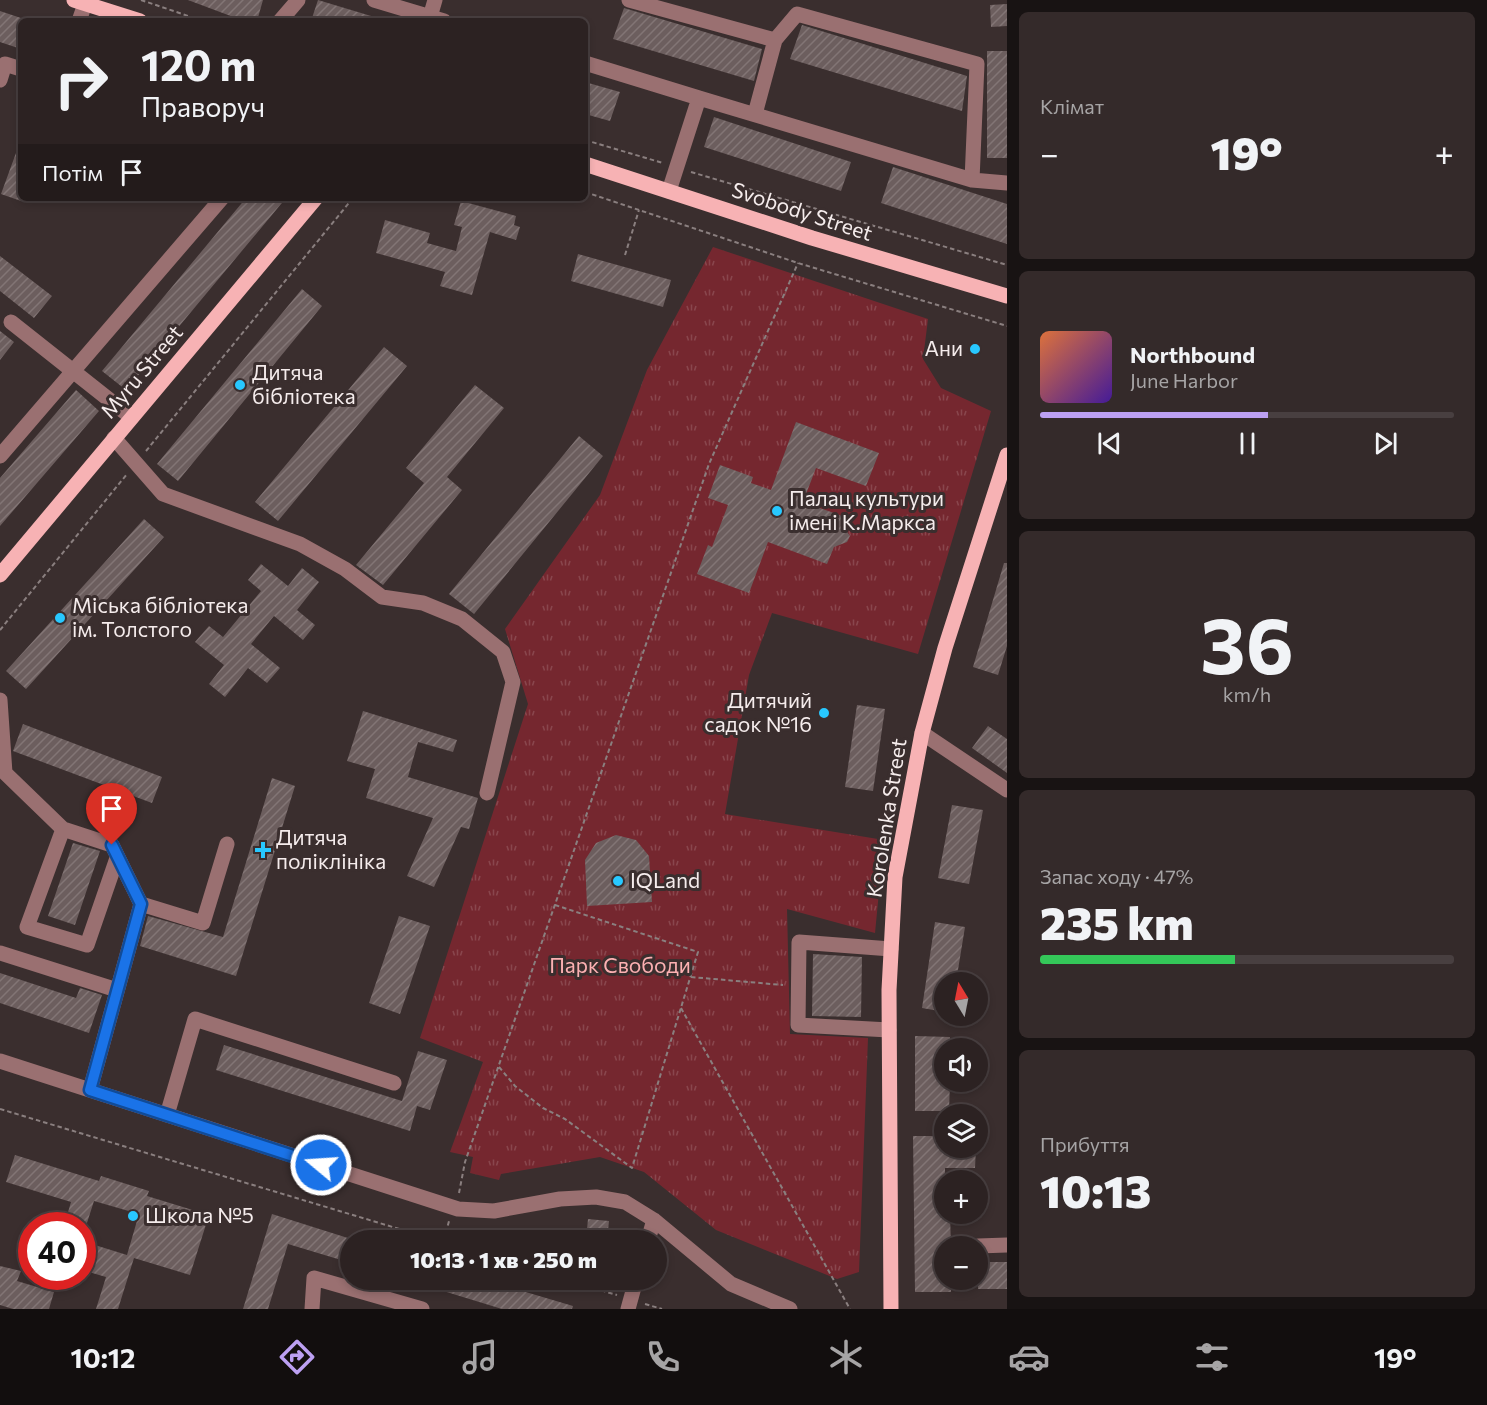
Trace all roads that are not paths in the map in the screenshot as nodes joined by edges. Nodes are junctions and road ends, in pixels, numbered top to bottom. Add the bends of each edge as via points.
1 (374, 0) edge
2 (435, 0) edge
3 (629, 0) edge
4 (80, 2) edge
5 (293, 2) edge
6 (80, 18) edge
7 (131, 18) edge
8 (282, 18) edge
9 (434, 18) edge
10 (437, 18) edge
11 (775, 40) junction
12 (2, 63) edge
13 (588, 64) edge
14 (18, 68) edge
15 (0, 80) edge
16 (699, 98) junction
17 (755, 114) junction
18 (588, 165) edge
19 (972, 180) junction
20 (1007, 183) edge
21 (669, 191) junction
22 (219, 201) edge
23 (313, 201) edge
24 (1007, 296) edge
25 (10, 322) dead end
26 (72, 373) junction
27 (131, 417) junction
28 (114, 438) junction
29 (1007, 455) edge
30 (0, 456) edge
31 (3, 567) edge
32 (0, 700) edge
33 (922, 733) junction
34 (1007, 790) edge
35 (488, 793) dead end
36 (63, 828) junction
37 (227, 844) dead end
38 (117, 858) junction
39 (141, 904) junction
40 (891, 950) junction
41 (0, 953) edge
42 (117, 990) junction
43 (889, 1030) junction
44 (0, 1061) edge
45 (394, 1083) dead end
46 (90, 1090) junction
47 (167, 1115) junction
48 (654, 1220) junction
49 (651, 1230) edge
50 (1007, 1245) edge
51 (988, 1246) edge
52 (312, 1309) edge
53 (422, 1309) edge
54 (790, 1309) edge
55 (891, 1309) edge

1 - 9 street
2 - 10 street
3 - 11 street
4 - 6 street
4 - 7 main road
5 - 8 street
11 - 17 street
11 - 19 street via 797,14 977,64
12 - 14 street
12 - 15 street
13 - 16 street
16 - 17 street
16 - 21 street
17 - 19 street
18 - 21 main road, Svobody Street
19 - 20 street
21 - 24 main road, Svobody Street
22 - 26 street
23 - 27 main road, Myru Street
25 - 26 street
26 - 27 street
26 - 30 street
27 - 28 main road, Myru Street
28 - 31 main road, Myru Street
28 - 35 street via 163,494 300,544 345,569 382,597 423,603 462,619 503,652 513,682
29 - 33 main road, Korolenka Street
32 - 36 street via 4,773
33 - 34 street
33 - 40 main road, Korolenka Street via 895,877
36 - 38 street via 112,845
36 - 38 street via 27,927 87,945
37 - 39 street via 203,923
38 - 39 street
39 - 42 street
40 - 43 main road, Korolenka Street
40 - 43 street via 799,942 798,1025
41 - 42 street
42 - 46 street
43 - 55 main road, Korolenka Street
44 - 46 street
45 - 47 street via 195,1018
46 - 47 street
47 - 48 street via 458,1209 494,1211 596,1197 624,1202
48 - 49 street
48 - 54 street via 731,1284
50 - 51 street
52 - 53 street via 314,1278

